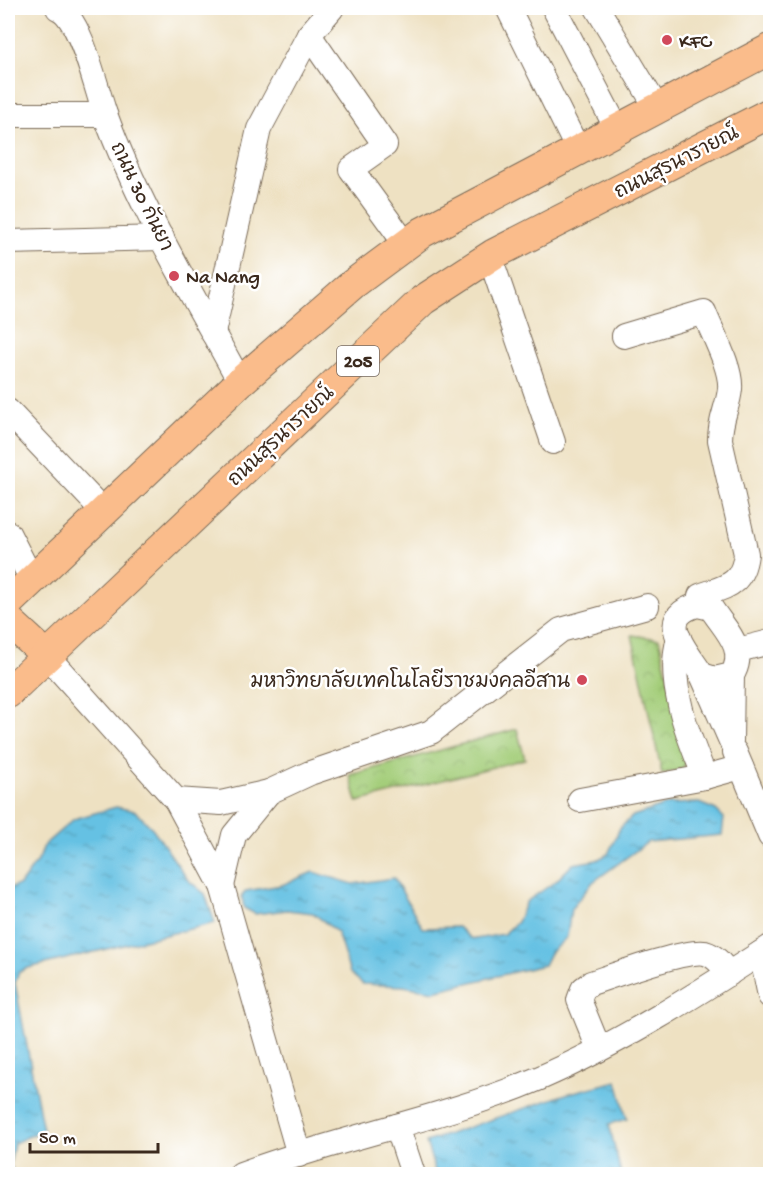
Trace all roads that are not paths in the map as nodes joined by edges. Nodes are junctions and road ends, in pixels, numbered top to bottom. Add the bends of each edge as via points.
1 (332, 8) edge
2 (508, 8) edge
3 (555, 8) edge
4 (597, 8) edge
5 (65, 9) edge
6 (309, 35) junction
7 (771, 49) edge
8 (657, 108) junction
9 (771, 114) edge
10 (8, 115) edge
11 (105, 115) junction
12 (617, 129) junction
13 (578, 150) junction
14 (162, 238) junction
15 (8, 242) edge
16 (407, 246) junction
17 (490, 257) junction
18 (213, 333) junction
19 (624, 336) dead end
20 (240, 382) junction
21 (8, 411) edge
22 (553, 441) dead end
23 (104, 512) junction
24 (8, 533) edge
25 (32, 580) junction
26 (705, 602) junction
27 (8, 603) edge
28 (647, 606) junction
29 (8, 620) edge
30 (677, 635) junction
31 (771, 642) edge
32 (738, 650) junction
33 (47, 656) junction
34 (702, 675) junction
35 (732, 675) junction
36 (8, 693) edge
37 (731, 741) junction
38 (741, 767) junction
39 (705, 777) junction
40 (269, 792) junction
41 (176, 800) junction
42 (580, 800) dead end
43 (771, 836) edge
44 (222, 886) junction
45 (766, 950) edge
46 (729, 974) junction
47 (771, 996) edge
48 (599, 1049) junction
49 (397, 1126) junction
50 (299, 1155) junction
51 (251, 1173) edge
52 (412, 1174) edge

1 - 6 street
2 - 13 street
3 - 12 street
4 - 8 street
5 - 11 street, ถนน 30 กันยา via 76,29
6 - 16 street via 385,145 351,169
6 - 18 street via 259,129
7 - 8 main road
8 - 12 main road
9 - 17 main road, ถนนสุรนารายณ์ / 205
10 - 11 street
11 - 14 street, ถนน 30 กันยา
12 - 13 main road
13 - 16 main road via 423,232
14 - 15 street
14 - 18 street, ถนน 30 กันยา
16 - 20 main road via 353,284
17 - 22 street
17 - 33 main road, ถนนสุรนารายณ์ / 205 via 423,300
18 - 20 street, ถนน 30 กันยา
19 - 26 street via 704,312 730,378 720,440 746,555 740,577
20 - 23 main road
21 - 23 street
23 - 25 main road
24 - 25 street
25 - 27 main road
26 - 28 street via 683,596
26 - 30 street via 684,609 675,620
26 - 32 street
28 - 30 street via 663,616
28 - 40 street via 561,630 431,732 310,773
29 - 33 main road
30 - 34 street
30 - 39 street via 674,668 681,704
31 - 32 street
32 - 35 street via 739,663
33 - 36 main road, ถนนสุรนารายณ์ / 205
33 - 41 street
34 - 35 street via 716,679
34 - 37 street
35 - 37 street
37 - 38 street
38 - 39 street
38 - 43 street
39 - 42 street
40 - 41 street via 221,803
40 - 44 street via 234,835
41 - 44 street
44 - 50 street
45 - 46 street
45 - 47 street
46 - 48 street
46 - 48 street via 720,961 701,952 591,983 583,989 579,1000
48 - 49 street via 540,1078
49 - 50 street
49 - 52 street
50 - 51 street

